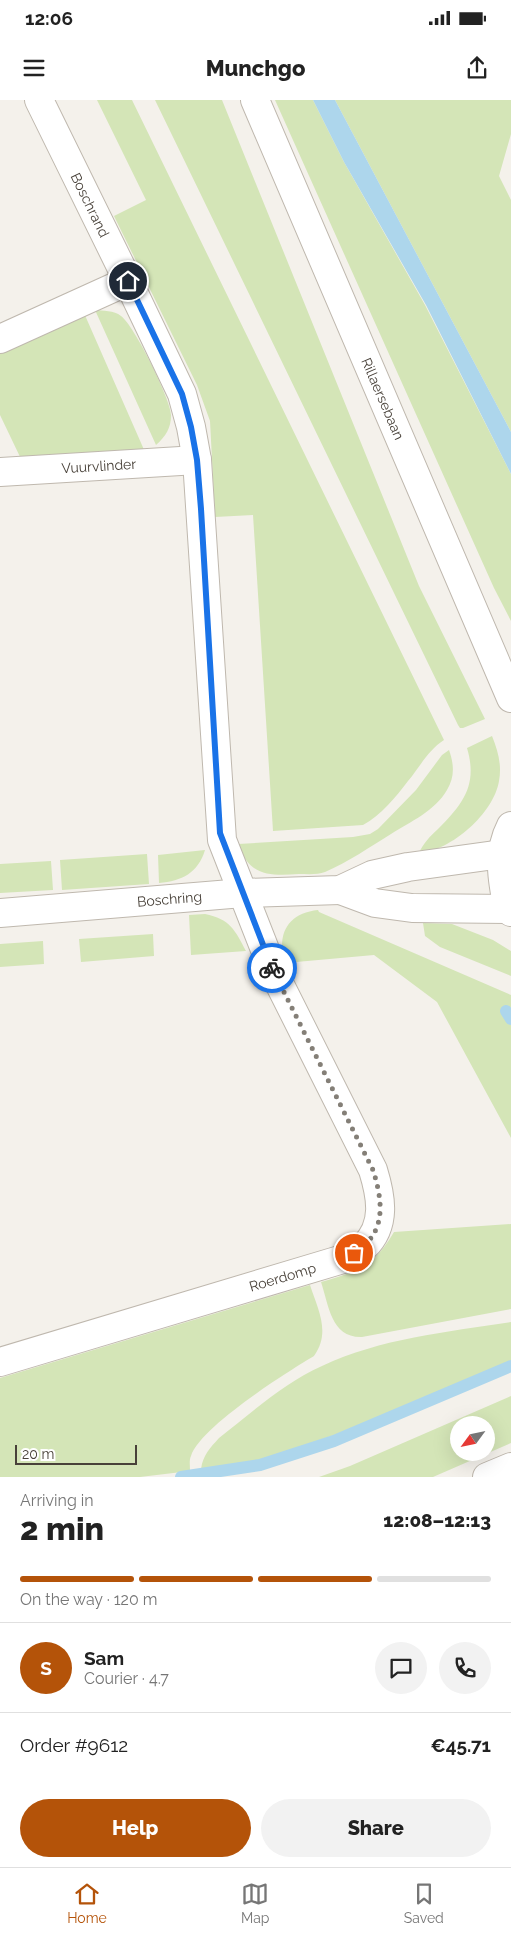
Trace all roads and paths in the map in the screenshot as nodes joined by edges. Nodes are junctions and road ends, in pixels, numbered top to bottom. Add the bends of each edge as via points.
1 (39, 100) edge
2 (255, 100) edge
3 (128, 281) junction
4 (0, 339) edge
5 (197, 460) junction
6 (0, 472) edge
7 (511, 698) edge
8 (511, 826) edge
9 (502, 854) junction
10 (340, 890) junction
11 (243, 893) junction
12 (510, 910) edge
13 (0, 913) edge
14 (0, 1362) edge
15 (511, 1467) edge
16 (487, 1477) edge

1 - 3 street, Boschrand
2 - 7 street, Rillaersebaan
3 - 4 street
3 - 5 street, Boschrand via 182,394
5 - 6 street, Vuurvlinder
5 - 11 street, Boschrand via 220,833
8 - 9 street
9 - 10 street, Boschring via 408,867 372,876
9 - 12 street via 502,881
10 - 11 street, Boschring
10 - 12 street, Boschring via 375,904
11 - 13 street, Boschring
11 - 14 street, Roerdomp via 275,975 373,1170 380,1194 380,1216 374,1234 364,1247 343,1259
15 - 16 street

